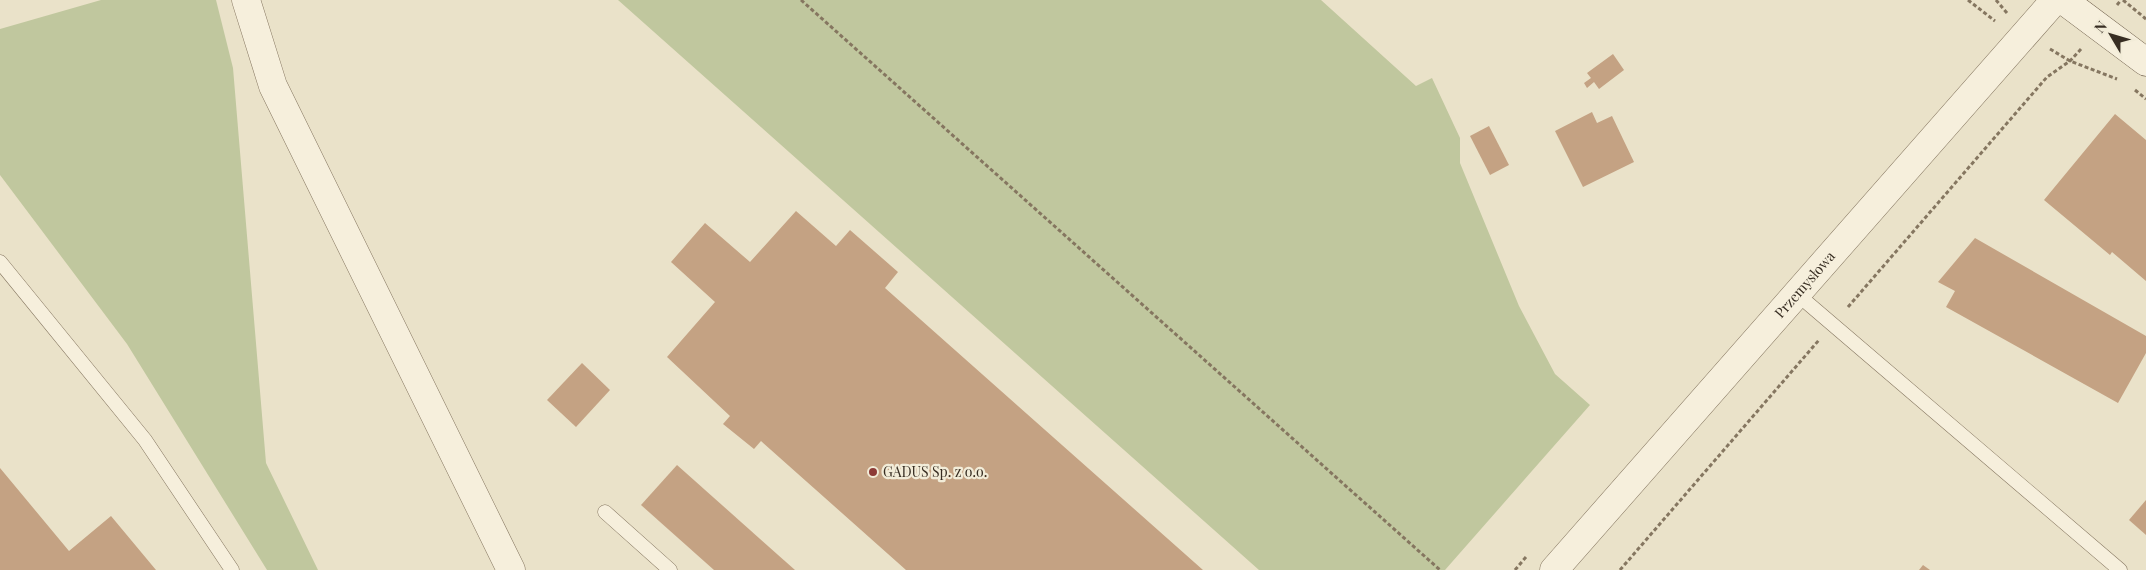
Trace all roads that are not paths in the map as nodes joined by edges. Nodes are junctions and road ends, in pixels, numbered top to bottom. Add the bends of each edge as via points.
1 (246, 0) edge
2 (2055, 0) edge
3 (2064, 0) edge
4 (2146, 62) edge
5 (0, 262) edge
6 (1797, 294) junction
7 (605, 512) dead end
8 (232, 570) edge
9 (511, 570) edge
10 (670, 570) edge
11 (1554, 570) edge
12 (2120, 570) edge

1 - 9 street via 273,86
2 - 6 street, Przemysłowa
3 - 4 street
5 - 8 lane via 145,440
6 - 11 street, Przemysłowa
6 - 12 lane
7 - 10 lane

